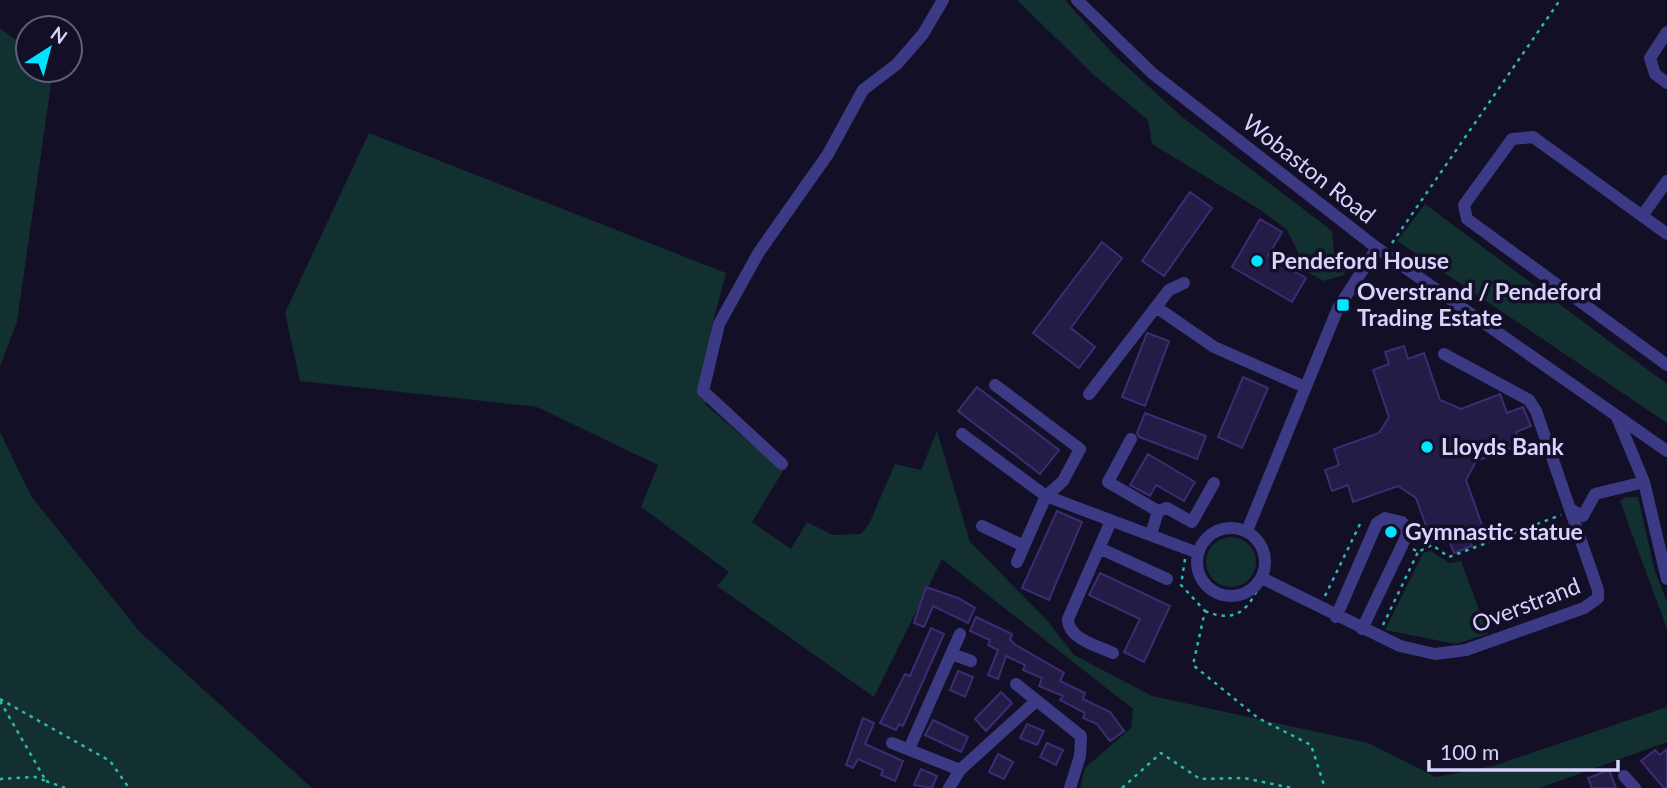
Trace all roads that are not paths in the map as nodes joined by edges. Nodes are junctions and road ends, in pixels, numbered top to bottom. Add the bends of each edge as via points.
1 (943, 0) edge
2 (1077, 0) edge
3 (1667, 32) edge
4 (1667, 83) edge
5 (1667, 181) edge
6 (1642, 216) junction
7 (1667, 234) edge
8 (1377, 248) junction
9 (1184, 283) dead end
10 (1156, 307) junction
11 (1444, 354) dead end
12 (1667, 365) edge
13 (995, 385) dead end
14 (1305, 387) junction
15 (1089, 394) dead end
16 (1617, 417) junction
17 (962, 434) dead end
18 (1131, 439) dead end
19 (1667, 451) edge
20 (782, 464) dead end
21 (1644, 482) junction
22 (1214, 483) dead end
23 (1046, 496) junction
24 (1571, 510) junction
25 (1158, 511) junction
26 (1111, 521) junction
27 (982, 526) dead end
28 (1247, 531) junction
29 (1151, 535) junction
30 (1024, 546) junction
31 (1099, 548) junction
32 (1192, 551) junction
33 (1017, 562) dead end
34 (1262, 578) junction
35 (1167, 579) dead end
36 (1667, 579) edge
37 (1336, 617) junction
38 (1362, 629) junction
39 (960, 634) dead end
40 (952, 653) junction
41 (1113, 653) dead end
42 (971, 661) dead end
43 (1016, 684) dead end
44 (1035, 702) junction
45 (892, 743) dead end
46 (909, 749) junction
47 (960, 770) junction
48 (1624, 776) dead end
49 (949, 788) edge
50 (1070, 788) edge
51 (1635, 788) edge

1 - 20 street via 923,34 897,64 863,90 828,154 759,252 719,324 703,391
2 - 8 street, Wobaston Road via 1152,73
3 - 4 street via 1650,58 1655,75
5 - 6 street
6 - 7 street
6 - 12 street via 1525,136 1512,139 1463,212
8 - 14 street via 1338,308
8 - 16 street, Wobaston Road
9 - 10 street via 1169,290
10 - 14 street via 1214,347
10 - 15 street
11 - 24 street, Overstrand via 1529,400
13 - 23 street via 1080,449 1063,481
14 - 28 street
16 - 19 street, Wobaston Road
16 - 21 street
17 - 23 street
18 - 25 street via 1108,482
21 - 24 street via 1595,494 1583,516
21 - 36 street
22 - 25 street via 1192,522 1167,508
23 - 26 street
23 - 30 street
24 - 38 street, Overstrand via 1598,590 1594,603 1450,653 1417,652
25 - 29 street
26 - 29 street
26 - 31 street
27 - 30 street
28 - 32 street via 1217,531
28 - 34 street via 1266,557
29 - 32 street
30 - 33 street
31 - 35 street
31 - 41 street via 1068,626 1075,635
32 - 34 street via 1199,575 1214,592 1236,597
34 - 37 street, Overstrand
37 - 38 street, Overstrand
37 - 38 street via 1377,523 1385,518 1402,522 1407,529 1403,544
39 - 40 street
40 - 42 street
40 - 46 street
43 - 44 street
44 - 47 street
44 - 50 street via 1081,736
45 - 46 street
46 - 47 street
47 - 49 street
48 - 51 street

